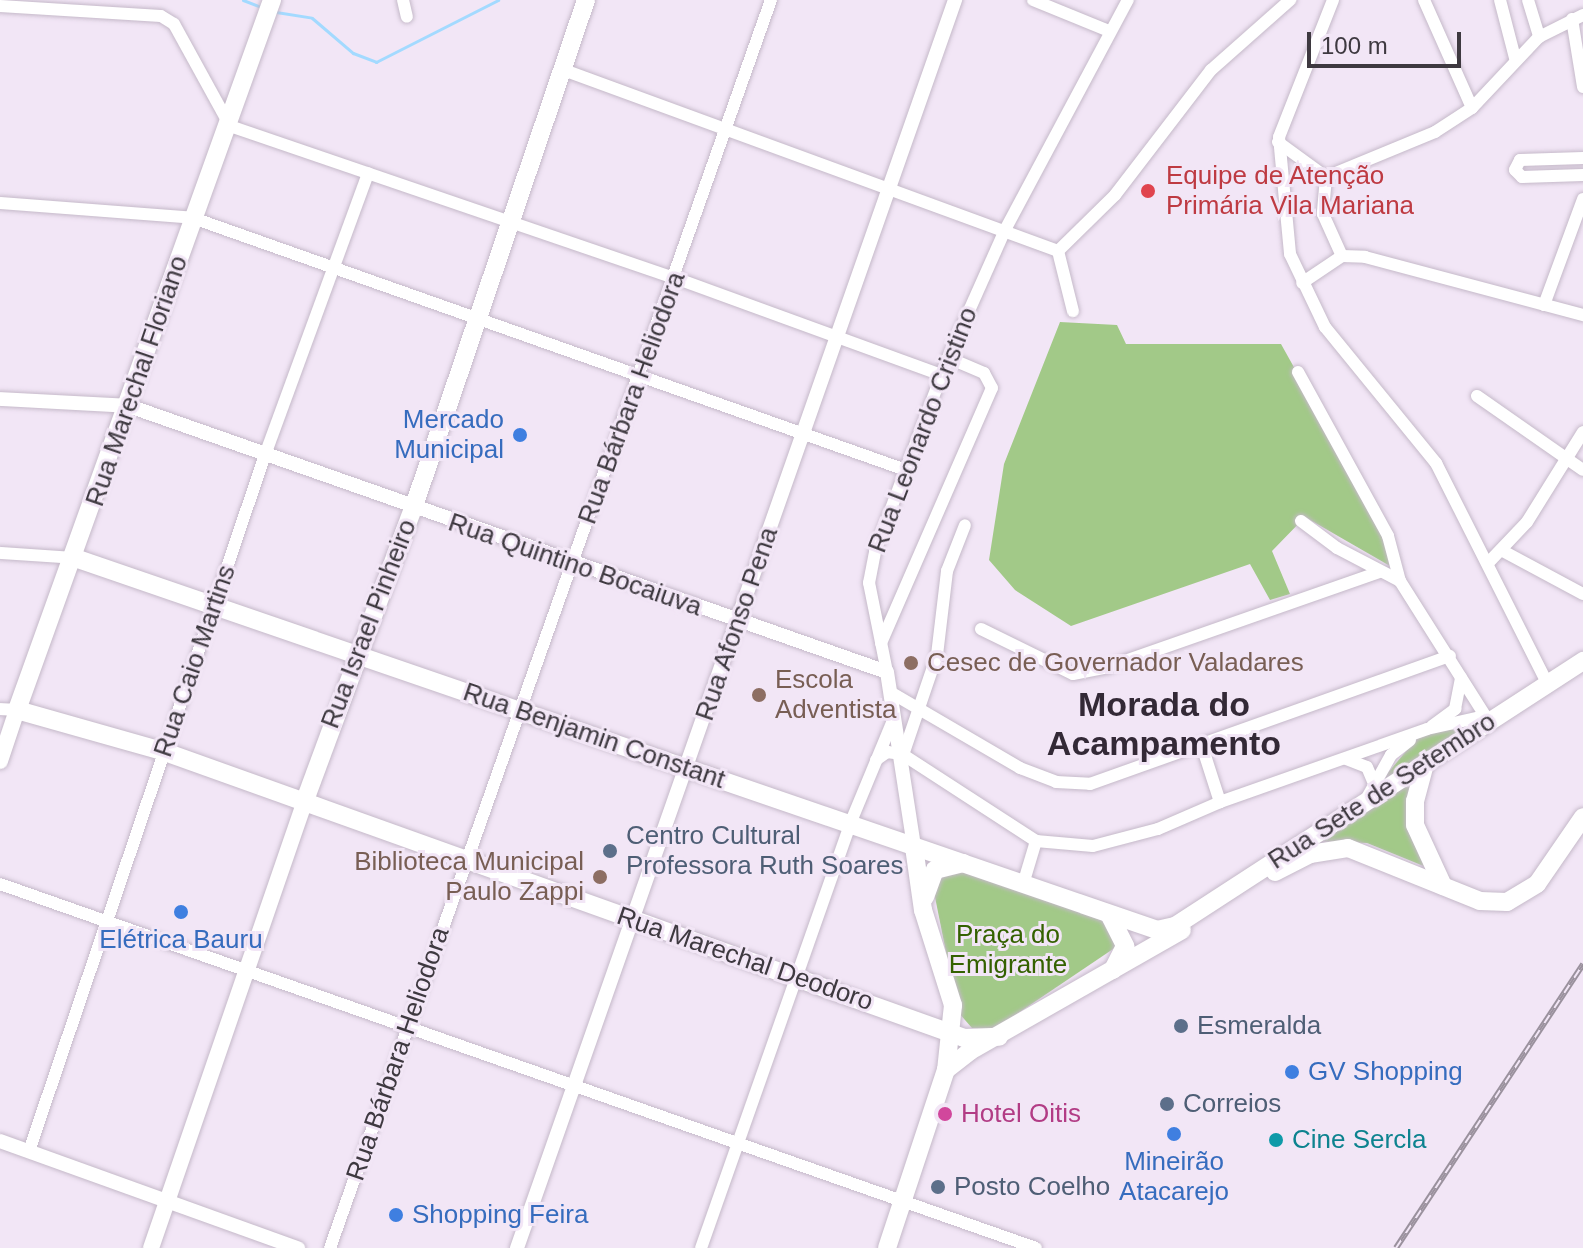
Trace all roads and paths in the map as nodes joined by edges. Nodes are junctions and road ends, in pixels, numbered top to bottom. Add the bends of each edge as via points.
1 (403, 0) edge
2 (771, 0) edge
3 (955, 0) edge
4 (1033, 0) edge
5 (1128, 0) edge
6 (1290, 0) edge
7 (1333, 0) edge
8 (1424, 0) edge
9 (1500, 0) edge
10 (1528, 0) edge
11 (585, 3) edge
12 (1066, 5) edge
13 (0, 6) edge
14 (270, 8) edge
15 (407, 17) dead end
16 (1577, 17) edge
17 (1109, 31) junction
18 (1539, 37) junction
19 (1515, 58) junction
20 (561, 69) junction
21 (1583, 87) edge
22 (1472, 108) junction
23 (230, 126) junction
24 (729, 128) junction
25 (1278, 142) junction
26 (1583, 158) edge
27 (368, 173) junction
28 (1583, 175) edge
29 (1326, 177) junction
30 (888, 187) junction
31 (1583, 199) edge
32 (0, 203) edge
33 (193, 218) junction
34 (508, 221) junction
35 (1005, 230) junction
36 (1058, 251) junction
37 (1342, 256) junction
38 (333, 270) junction
39 (675, 278) junction
40 (1302, 283) junction
41 (1544, 305) junction
42 (1073, 311) dead end
43 (1583, 315) edge
44 (478, 321) junction
45 (837, 335) junction
46 (948, 358) junction
47 (1298, 372) dead end
48 (941, 375) junction
49 (639, 377) junction
50 (1477, 396) dead end
51 (0, 399) edge
52 (129, 406) junction
53 (1583, 432) edge
54 (803, 434) junction
55 (265, 455) junction
56 (1568, 460) junction
57 (906, 470) junction
58 (1583, 470) edge
59 (413, 509) junction
60 (1301, 521) dead end
61 (965, 525) dead end
62 (1501, 550) junction
63 (0, 553) edge
64 (75, 558) junction
65 (1489, 562) junction
66 (573, 565) junction
67 (1380, 572) junction
68 (1400, 581) junction
69 (1583, 594) edge
70 (214, 602) junction
71 (740, 622) junction
72 (981, 629) dead end
73 (881, 643) junction
74 (357, 654) junction
75 (1450, 656) junction
76 (1583, 661) edge
77 (887, 672) junction
78 (1461, 678) junction
79 (1548, 685) junction
80 (890, 692) junction
81 (8, 710) edge
82 (921, 710) junction
83 (519, 712) junction
84 (894, 718) junction
85 (1487, 720) junction
86 (1427, 729) junction
87 (1202, 746) junction
88 (165, 752) junction
89 (903, 755) junction
90 (1343, 758) junction
91 (876, 760) junction
92 (0, 761) edge
93 (1425, 764) junction
94 (686, 768) junction
95 (1371, 789) junction
96 (1220, 802) junction
97 (304, 803) junction
98 (1583, 817) edge
99 (850, 824) junction
100 (1036, 841) junction
101 (914, 847) junction
102 (467, 861) junction
103 (978, 865) junction
104 (1024, 881) junction
105 (0, 884) edge
106 (1443, 886) junction
107 (923, 910) junction
108 (1110, 916) junction
109 (106, 917) junction
110 (633, 921) junction
111 (1182, 921) joint
112 (246, 970) junction
113 (1112, 971) junction
114 (798, 975) junction
115 (407, 1027) junction
116 (953, 1034) junction
117 (999, 1037) junction
118 (946, 1070) junction
119 (575, 1083) junction
120 (0, 1141) edge
121 (742, 1142) junction
122 (29, 1151) junction
123 (903, 1200) junction
124 (169, 1202) junction
125 (151, 1248) edge
126 (298, 1248) edge
127 (330, 1248) edge
128 (517, 1248) edge
129 (701, 1248) edge
130 (887, 1248) edge
131 (1036, 1248) edge

1 - 15 street
2 - 24 street, Rua Bárbara Heliodora
3 - 30 street, Rua Afonso Pena
4 - 12 street
5 - 17 street, Rua Leonardo Cristino
6 - 36 street via 1211,70 1115,195
7 - 25 street via 1288,102
8 - 22 street
9 - 19 street
10 - 18 street
11 - 20 main road, Rua Israel Pinheiro
12 - 17 street
13 - 23 street via 168,19
14 - 23 main road, Rua Marechal Floriano
16 - 18 street
16 - 21 street
17 - 35 street, Rua Leonardo Cristino
18 - 19 street
19 - 22 street
20 - 24 street
20 - 34 main road, Rua Israel Pinheiro
22 - 29 street via 1435,132
23 - 27 street
23 - 33 main road, Rua Marechal Floriano
24 - 30 street
24 - 39 street, Rua Bárbara Heliodora
25 - 29 street
25 - 40 street via 1283,218
26 - 28 street via 1520,160 1515,168 1522,177
27 - 34 street
27 - 38 street, Rua Caio Martins
29 - 37 street via 1323,214
30 - 35 street
30 - 45 street, Rua Afonso Pena
31 - 41 street
32 - 33 street
33 - 38 street
33 - 52 main road, Rua Marechal Floriano
34 - 39 street
34 - 44 main road, Rua Israel Pinheiro
35 - 36 street
35 - 46 street, Rua Leonardo Cristino
36 - 42 street
37 - 40 street
37 - 41 street via 1365,257
38 - 44 street
38 - 55 street, Rua Caio Martins
39 - 45 street
39 - 49 street, Rua Bárbara Heliodora
40 - 65 street via 1336,342 1426,448
41 - 43 street
44 - 49 street
44 - 59 main road, Rua Israel Pinheiro
45 - 48 street
45 - 54 street, Rua Afonso Pena
46 - 48 street, Rua Leonardo Cristino
46 - 73 street via 984,373 992,388
47 - 68 street via 1388,536
48 - 57 street, Rua Leonardo Cristino
49 - 54 street
49 - 66 street, Rua Bárbara Heliodora
50 - 56 street
51 - 52 street, Rua Quintino Bocaiuva
52 - 55 street, Rua Quintino Bocaiuva
52 - 64 main road, Rua Marechal Floriano
53 - 56 street
54 - 57 street
54 - 71 street, Rua Afonso Pena
55 - 59 street, Rua Quintino Bocaiuva
55 - 70 street, Rua Caio Martins
56 - 58 street
56 - 62 street
57 - 73 street, Rua Leonardo Cristino via 868,574
59 - 66 street, Rua Quintino Bocaiuva
59 - 74 main road, Rua Israel Pinheiro
60 - 67 street
61 - 82 street via 947,571 937,655
62 - 65 street
62 - 69 street
63 - 64 street, Rua Benjamin Constant
64 - 70 main road, Rua Benjamin Constant
64 - 81 main road, Rua Marechal Floriano
65 - 79 street
66 - 71 street, Rua Quintino Bocaiuva
66 - 83 street, Rua Bárbara Heliodora
67 - 68 street
67 - 72 street via 1108,667 1073,674
68 - 75 street
70 - 74 main road, Rua Benjamin Constant
70 - 88 street, Rua Caio Martins
71 - 77 street, Rua Quintino Bocaiuva
71 - 94 street, Rua Afonso Pena
73 - 77 street, Rua Leonardo Cristino
74 - 83 main road, Rua Benjamin Constant
74 - 97 main road, Rua Israel Pinheiro
75 - 78 street
75 - 87 street
76 - 79 main road, Rua Sete de Setembro
77 - 80 street, Rua Leonardo Cristino
78 - 85 street
78 - 86 street via 1455,709
79 - 85 main road, Rua Sete de Setembro
80 - 82 street
80 - 84 street, Rua Leonardo Cristino
81 - 88 main road, Rua Marechal Deodoro
81 - 92 main road, Rua Marechal Floriano
82 - 87 street via 1020,768 1071,785 1090,784
82 - 89 street
83 - 94 main road, Rua Benjamin Constant
83 - 102 street, Rua Bárbara Heliodora
84 - 89 street, Rua Leonardo Cristino
84 - 91 street
85 - 86 street
85 - 93 main road, Rua Sete de Setembro
86 - 90 street
86 - 95 street via 1396,750
87 - 96 street
88 - 97 main road, Rua Marechal Deodoro
88 - 109 street, Rua Caio Martins
89 - 91 street via 891,752
89 - 100 street
89 - 101 street, Rua Leonardo Cristino
90 - 95 street via 1361,762
90 - 96 street
91 - 99 street
93 - 95 main road, Rua Sete de Setembro
93 - 106 main road via 1415,825
94 - 99 main road, Rua Benjamin Constant
94 - 110 street, Rua Afonso Pena
95 - 111 main road, Rua Sete de Setembro
96 - 100 street via 1124,841 1069,846
97 - 102 main road, Rua Marechal Deodoro
97 - 112 main road, Rua Israel Pinheiro
98 - 106 main road, Rua Sete de Setembro via 1543,877 1515,899 1480,901
99 - 101 main road, Rua Benjamin Constant
99 - 114 street
100 - 104 street
101 - 103 main road, Rua Benjamin Constant
101 - 107 main road, Rua Leonardo Cristino
102 - 110 main road, Rua Marechal Deodoro
102 - 115 street, Rua Bárbara Heliodora
103 - 104 main road, Rua Benjamin Constant
103 - 107 main road via 935,870
104 - 108 main road, Rua Benjamin Constant
105 - 109 street
106 - 113 main road, Rua Sete de Setembro via 1363,851 1323,851 1292,862
107 - 116 main road, Rua Leonardo Cristino via 953,1005
108 - 111 main road, Rua Benjamin Constant via 1157,930
108 - 113 main road via 1125,946
109 - 112 street
109 - 122 street, Rua Caio Martins
110 - 114 main road, Rua Marechal Deodoro
110 - 119 street, Rua Afonso Pena
112 - 115 street
112 - 124 main road, Rua Israel Pinheiro
113 - 117 main road, Rua Sete de Setembro
114 - 116 main road, Rua Marechal Deodoro
114 - 121 street
115 - 119 street
115 - 127 street, Rua Bárbara Heliodora
116 - 117 main road
116 - 118 main road
117 - 118 main road, Rua Sete de Setembro
118 - 123 main road
119 - 121 street
119 - 128 street, Rua Afonso Pena
120 - 122 street
121 - 123 street
121 - 129 street
122 - 124 street
123 - 130 main road
123 - 131 street
124 - 125 main road, Rua Israel Pinheiro
124 - 126 street

